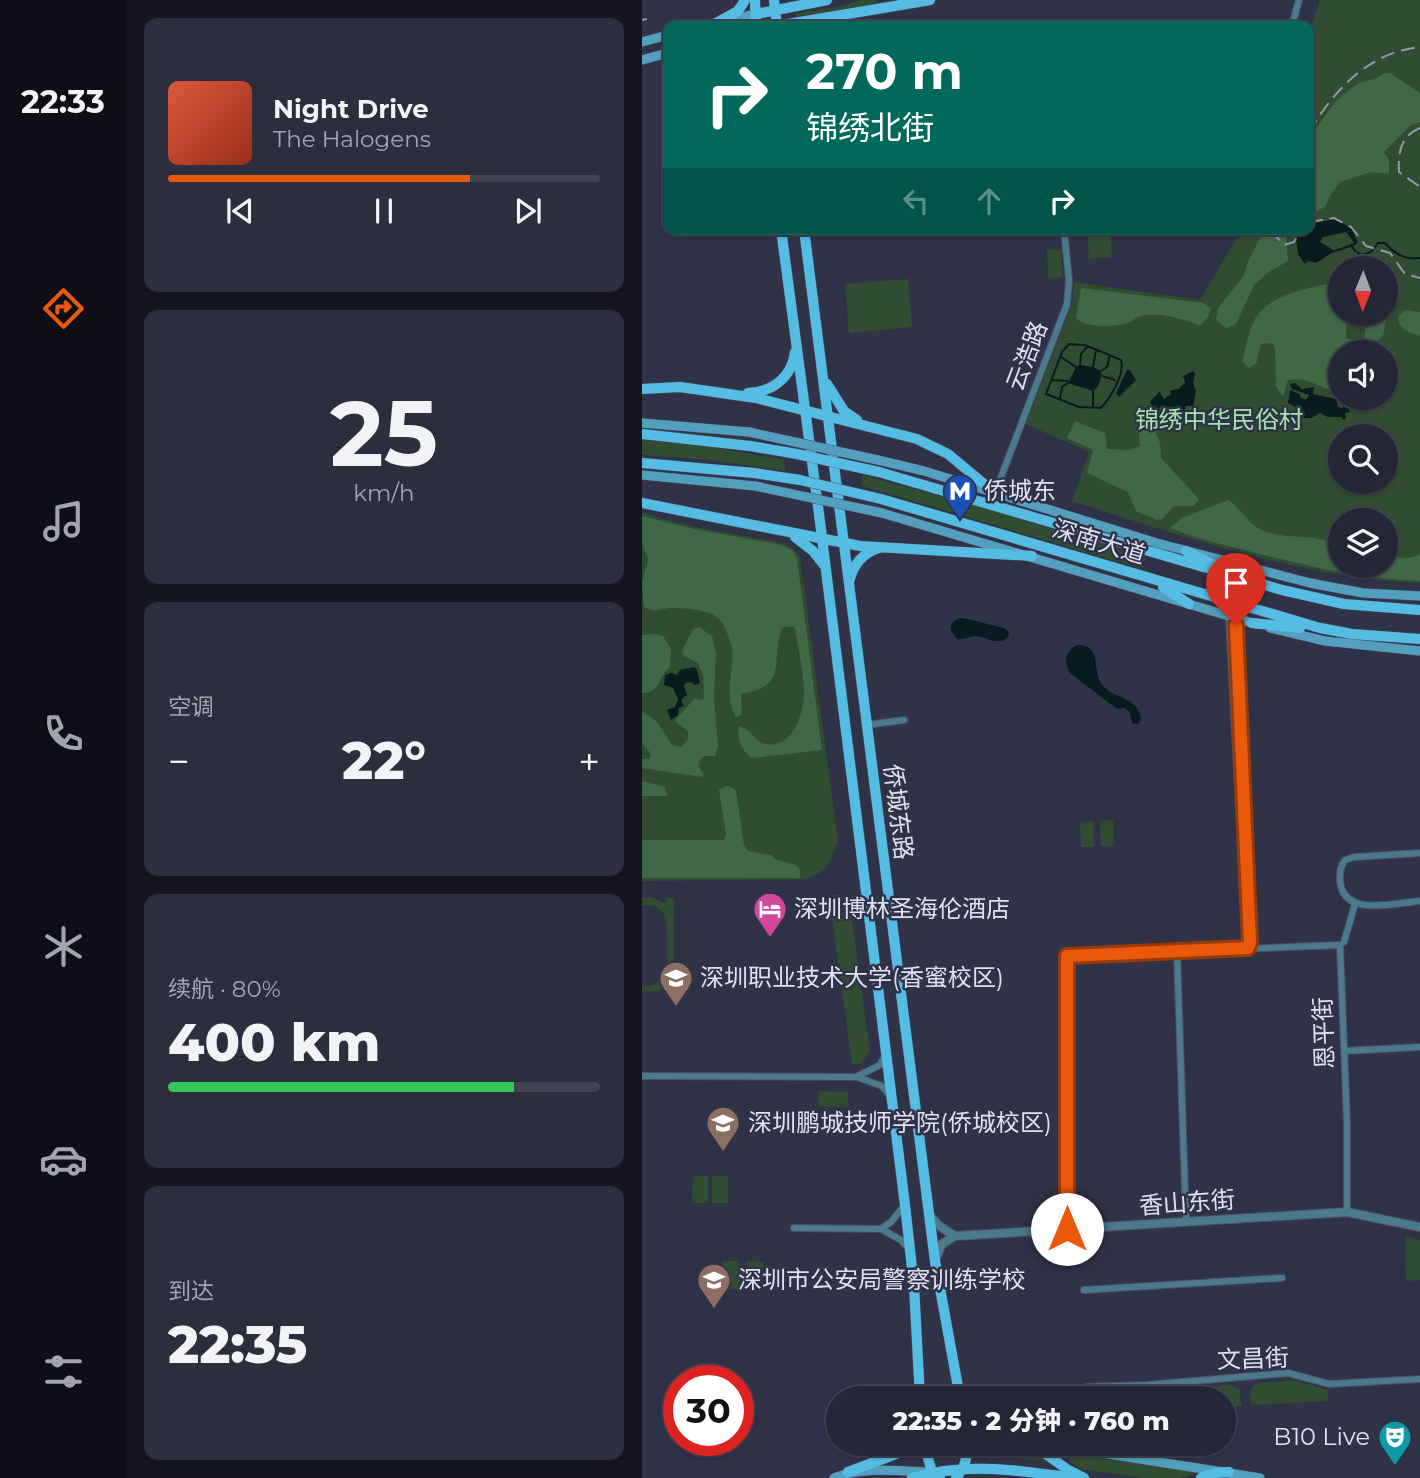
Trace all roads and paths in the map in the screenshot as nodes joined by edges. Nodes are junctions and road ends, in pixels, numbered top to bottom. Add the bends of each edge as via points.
1 (745, 0) edge
2 (755, 0) edge
3 (816, 0) edge
4 (826, 0) edge
5 (879, 0) edge
6 (930, 0) edge
7 (1299, 0) edge
8 (775, 5) edge
9 (889, 7) junction
10 (756, 14) junction
11 (825, 18) junction
12 (720, 21) edge
13 (723, 21) edge
14 (756, 21) edge
15 (807, 21) edge
16 (818, 21) edge
17 (1293, 21) edge
18 (663, 36) edge
19 (642, 42) edge
20 (663, 55) edge
21 (642, 61) edge
22 (781, 235) edge
23 (805, 235) edge
24 (1065, 235) edge
25 (796, 343) junction
26 (823, 374) junction
27 (642, 388) edge
28 (730, 394) junction
29 (805, 410) junction
30 (828, 415) junction
31 (642, 423) edge
32 (870, 426) junction
33 (642, 434) edge
34 (642, 463) edge
35 (642, 475) edge
36 (995, 493) junction
37 (642, 503) edge
38 (785, 532) junction
39 (822, 540) junction
40 (842, 543) junction
41 (882, 548) junction
42 (1186, 551) junction
43 (1032, 556) junction
44 (826, 570) junction
45 (1238, 578) junction
46 (1154, 581) junction
47 (848, 589) junction
48 (1420, 596) edge
49 (1189, 604) junction
50 (1420, 610) edge
51 (1233, 617) junction
52 (1252, 623) junction
53 (1320, 628) junction
54 (1420, 639) edge
55 (1420, 651) edge
56 (904, 720) dead end
57 (866, 725) junction
58 (1420, 853) edge
59 (1420, 901) edge
60 (1355, 904) junction
61 (1352, 937) dead end
62 (1342, 943) junction
63 (1248, 948) junction
64 (1177, 951) junction
65 (1420, 1047) edge
66 (1344, 1051) junction
67 (886, 1055) junction
68 (642, 1076) edge
69 (857, 1077) junction
70 (892, 1097) junction
71 (905, 1205) junction
72 (1347, 1212) junction
73 (929, 1214) junction
74 (1186, 1222) junction
75 (1420, 1227) edge
76 (794, 1228) dead end
77 (881, 1229) junction
78 (1067, 1229) junction
79 (955, 1236) junction
80 (910, 1250) junction
81 (935, 1261) junction
82 (1282, 1278) dead end
83 (1084, 1290) dead end
84 (1420, 1379) edge
85 (958, 1384) edge
86 (920, 1386) edge
87 (1117, 1386) edge
88 (891, 1456) edge
89 (926, 1456) edge
90 (967, 1456) edge
91 (1049, 1456) edge
92 (1124, 1456) edge
93 (964, 1468) junction
94 (848, 1472) junction
95 (1229, 1472) junction
96 (936, 1475) edge
97 (833, 1478) edge
98 (912, 1478) edge
99 (956, 1478) edge
100 (1074, 1478) edge
101 (1084, 1478) edge
102 (1201, 1478) edge
103 (1260, 1478) edge

1 - 12 main road via 738,11
2 - 10 main road
3 - 4 main road
4 - 8 main road
5 - 9 main road
6 - 9 main road
7 - 17 street
8 - 10 main road
9 - 11 main road
10 - 13 main road
10 - 14 main road
11 - 15 main road
11 - 16 main road
18 - 19 main road
20 - 21 main road
22 - 25 main road, 侨城东路
23 - 26 main road, 侨城东路
24 - 36 street, 云浩路 via 1067,304
25 - 28 main road via 792,365 781,382 755,393
25 - 29 main road, 侨城东路
26 - 30 main road, 侨城东路
26 - 32 main road via 844,411
27 - 28 main road via 680,387
28 - 29 main road
29 - 30 main road
29 - 39 main road, 侨城东路
30 - 32 main road
30 - 40 main road, 侨城东路
31 - 36 main road, bridge via 749,432 878,460
32 - 36 main road via 933,445
33 - 45 main road, 深南大道, bridge via 750,446 879,472
34 - 46 main road, 深南大道, bridge via 800,480 881,499
35 - 43 main road, bridge via 755,486 882,513
36 - 42 main road
37 - 38 main road
38 - 39 main road
38 - 44 main road via 806,544
39 - 40 main road
39 - 44 main road, 侨城东路
40 - 41 main road
40 - 47 main road, 侨城东路
41 - 43 main road
41 - 47 main road via 861,558 852,570
42 - 45 main road
42 - 48 main road via 1338,589
43 - 49 main road
44 - 67 main road, 侨城东路
45 - 50 main road, 深南大道 via 1335,602
46 - 49 main road
46 - 53 main road, 深南大道
47 - 57 main road, 侨城东路
49 - 51 main road
51 - 52 main road
51 - 63 street
52 - 53 main road
52 - 55 main road via 1325,641
53 - 54 main road, 深南大道
56 - 57 street
57 - 73 main road, 侨城东路
58 - 60 street via 1346,860 1340,870 1341,889
59 - 60 street
60 - 62 street, 恩平街
61 - 62 street
62 - 63 street
62 - 66 street, 恩平街
63 - 64 street
64 - 74 street
64 - 78 street via 1067,956
65 - 66 street
66 - 72 street, 恩平街
67 - 69 street via 880,1065
67 - 70 main road, 侨城东路
68 - 69 street
69 - 70 street via 882,1086
70 - 71 main road, 侨城东路
71 - 77 street
71 - 80 main road, 侨城东路
72 - 74 street, 香山东街
72 - 75 street, 香山东街
73 - 79 street
73 - 81 main road, 侨城东路
74 - 78 street, 香山东街
76 - 77 street
77 - 80 street
78 - 79 street, 香山东街
79 - 81 street via 942,1244
80 - 86 main road, 侨城东路
81 - 85 main road, 侨城东路
82 - 83 street
84 - 87 street, 文昌街 via 1329,1384 1288,1373
88 - 94 main road
89 - 96 main road
90 - 93 main road
91 - 101 main road
92 - 95 main road
93 - 96 main road
93 - 99 main road
93 - 100 main road
94 - 96 main road
94 - 97 main road
95 - 102 main road
95 - 103 main road
96 - 98 main road

